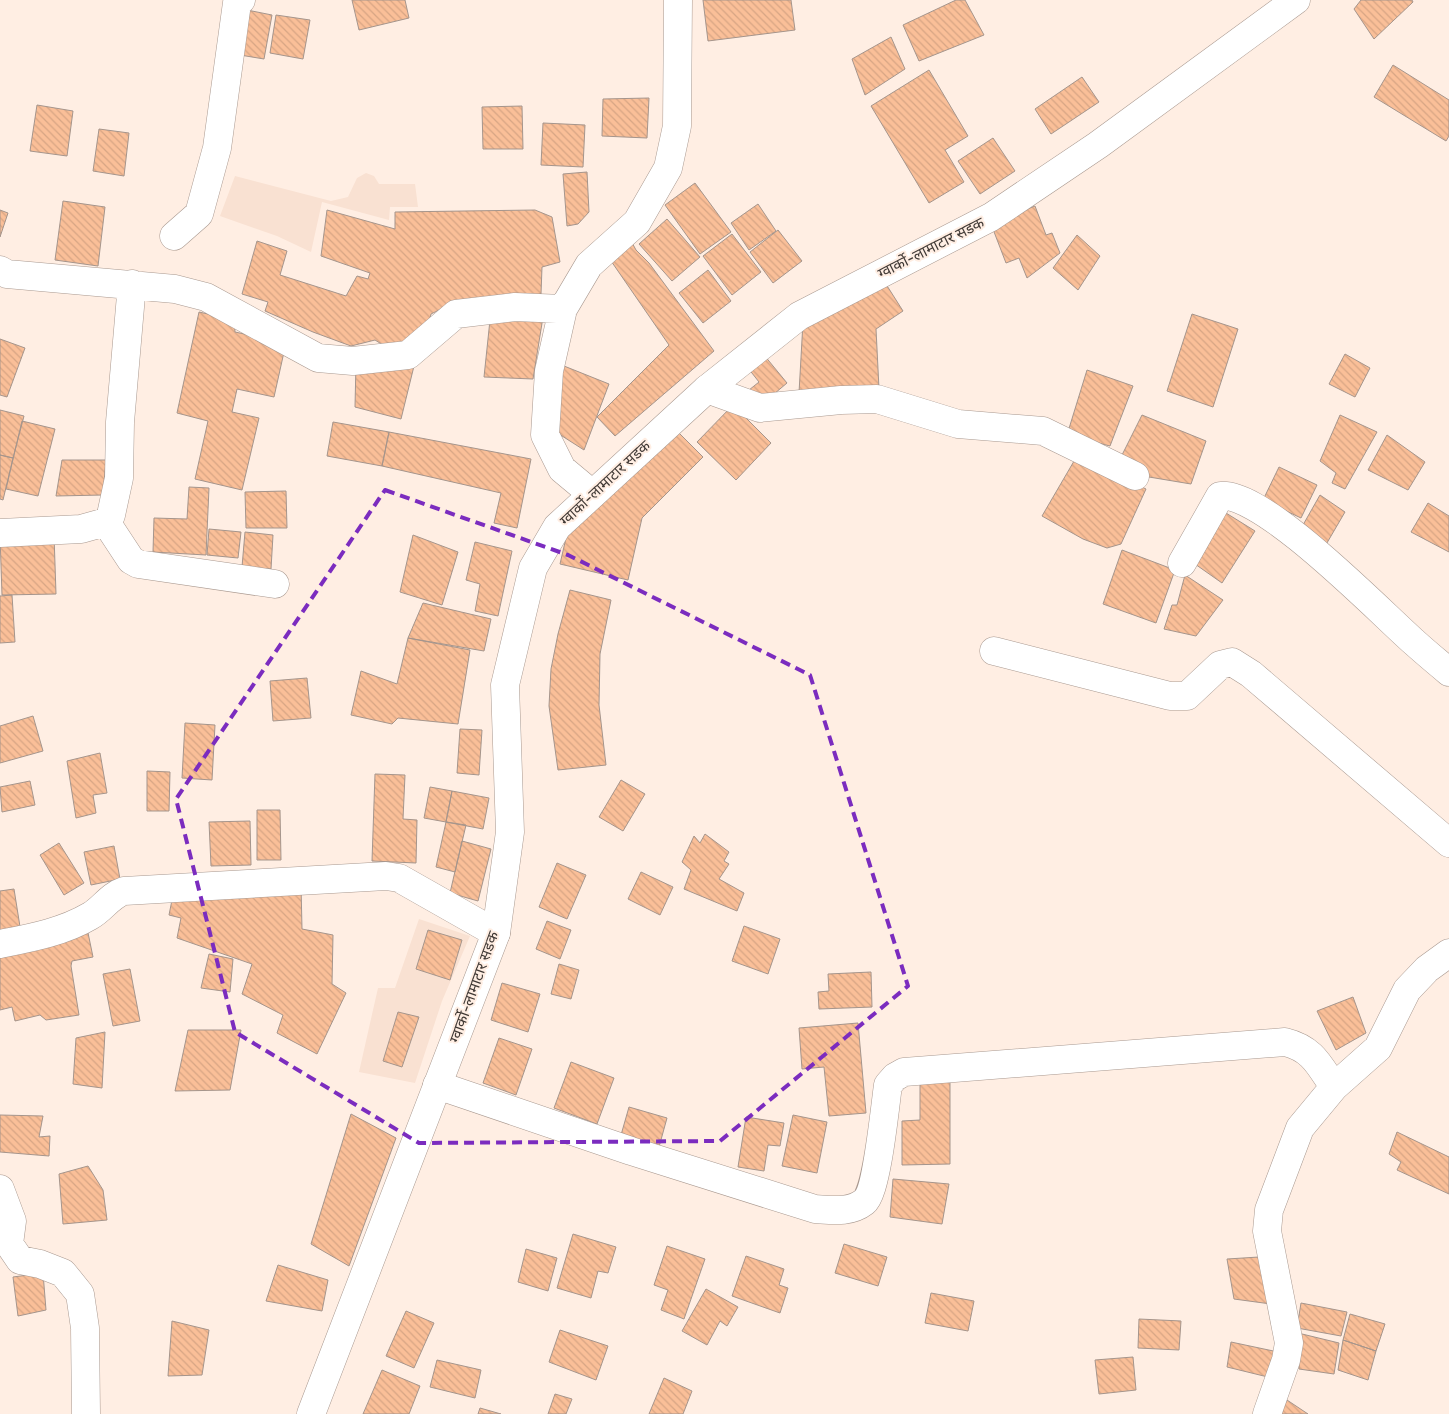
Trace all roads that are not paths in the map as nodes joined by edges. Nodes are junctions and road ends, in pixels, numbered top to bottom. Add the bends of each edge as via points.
1 (241, 0) edge
2 (678, 0) edge
3 (1296, 0) edge
4 (174, 236) dead end
5 (0, 270) edge
6 (132, 284) junction
7 (563, 309) junction
8 (707, 389) junction
9 (1135, 476) dead end
10 (592, 494) junction
11 (106, 522) junction
12 (0, 533) edge
13 (1182, 563) dead end
14 (275, 584) dead end
15 (994, 651) dead end
16 (1449, 672) edge
17 (1449, 842) edge
18 (496, 933) junction
19 (0, 944) edge
20 (1449, 953) edge
21 (437, 1085) junction
22 (1334, 1087) junction
23 (0, 1189) edge
24 (86, 1414) edge
25 (311, 1414) edge
26 (1267, 1414) edge

1 - 4 street via 237,3 218,148 199,214
2 - 7 street via 677,126 668,168 637,222 589,265
3 - 8 street, ग्वार्को-लामाटार सडक via 1098,145 991,217 799,316
5 - 6 street via 7,274 68,281
6 - 7 street via 175,288 206,297 318,358 353,361 408,355 456,314 515,307
6 - 11 street via 120,422 119,478 111,515
7 - 10 street via 549,371 545,435 562,469
8 - 9 street via 760,408 877,399 958,424 1044,431
8 - 10 street, ग्वार्को-लामाटार सडक
10 - 18 street, ग्वार्को-लामाटार सडक via 556,527 533,568 505,685 510,832
11 - 12 street via 81,529
11 - 14 street via 131,560 138,564
13 - 16 street via 1220,496 1226,495 1248,504 1314,549
15 - 17 street via 1170,696 1187,696 1220,665 1232,662 1251,674
18 - 19 street via 399,878 386,876 124,891 114,895 91,916 39,936
18 - 21 street, ग्वार्को-लामाटार सडक
20 - 22 street via 1427,969 1407,990 1378,1048
21 - 22 street via 631,1151 815,1208 839,1211 866,1201 873,1184 888,1085 895,1077 912,1070 1285,1042 1300,1046 1313,1055
21 - 25 street, ग्वार्को-लामाटार सडक
22 - 26 street via 1300,1128 1269,1210 1267,1231 1289,1343
23 - 24 street via 12,1221 9,1244 20,1260 63,1273 80,1294 85,1328

